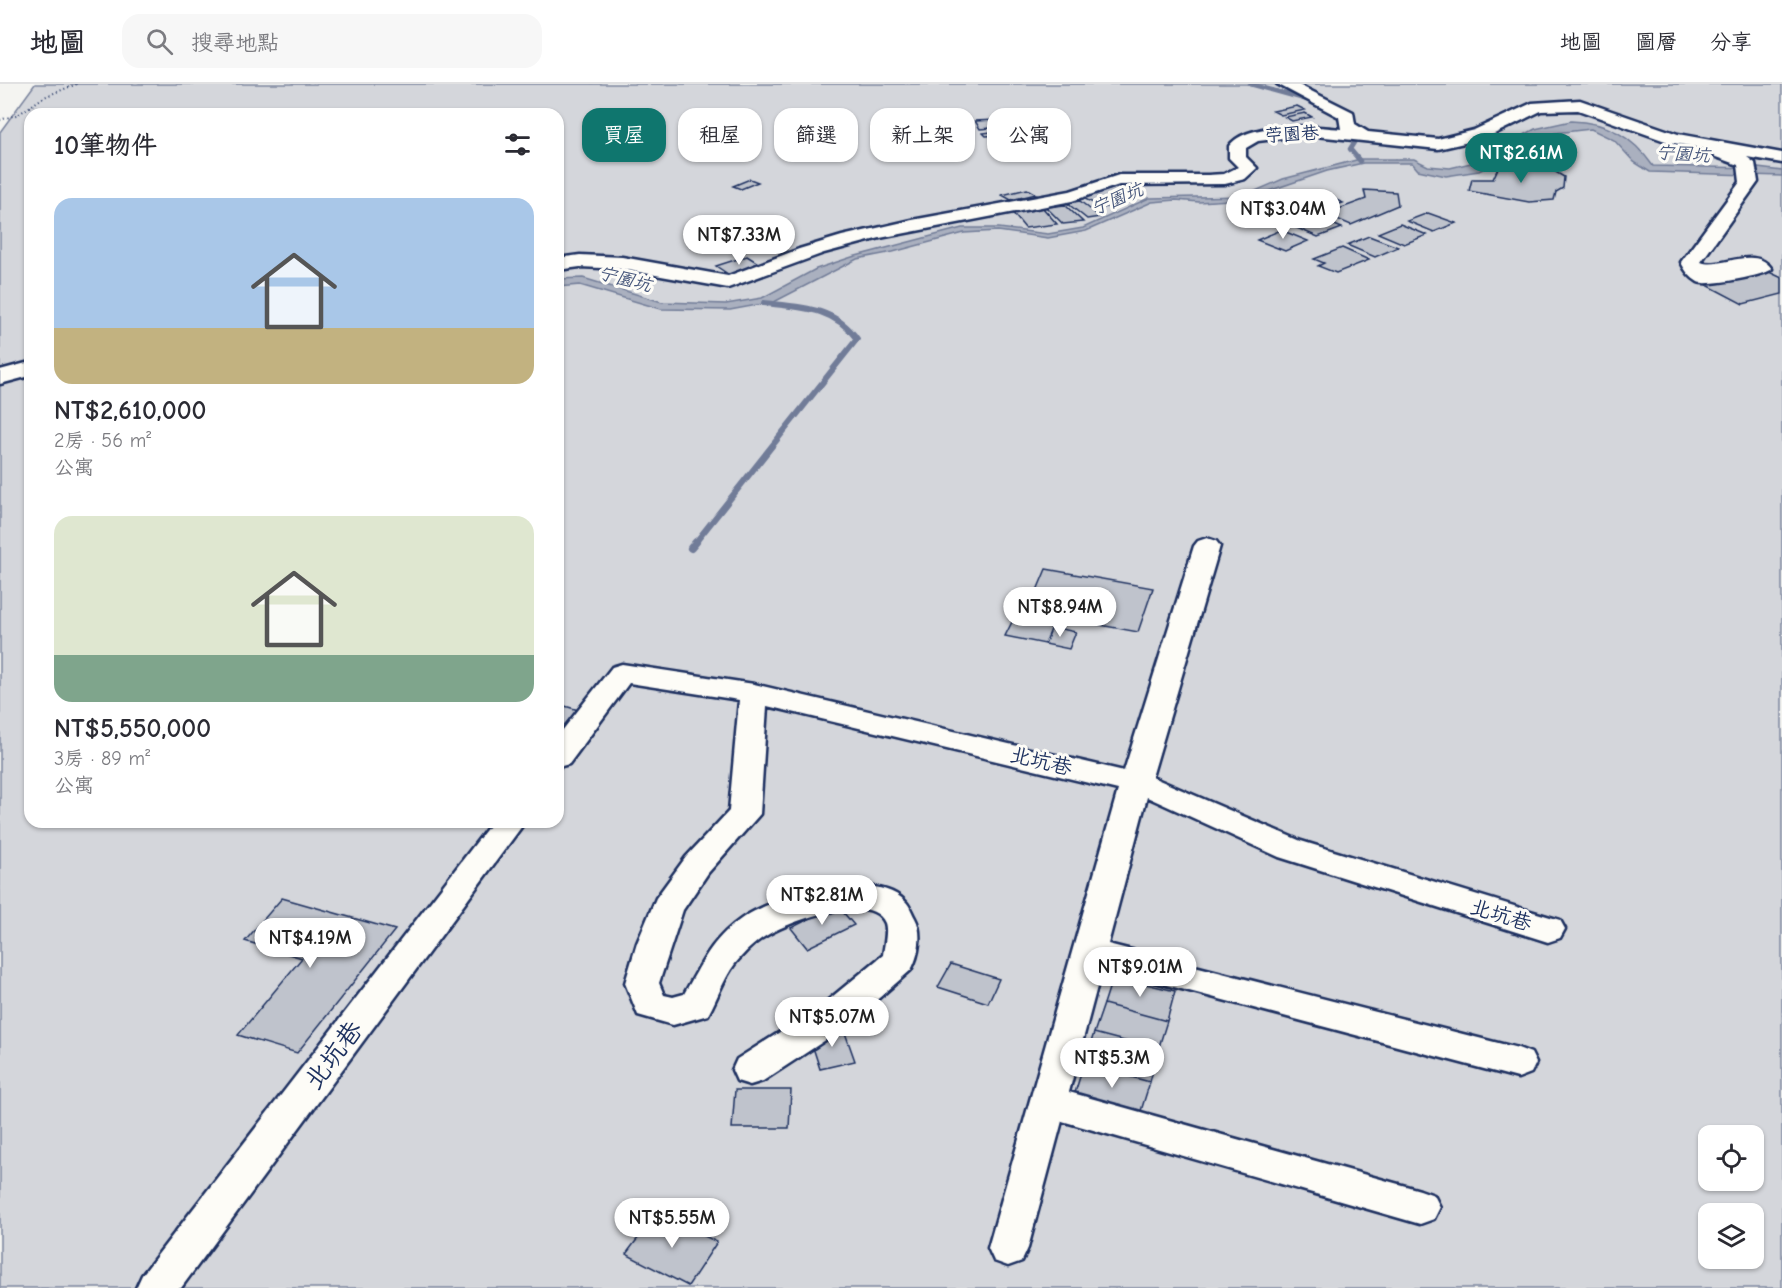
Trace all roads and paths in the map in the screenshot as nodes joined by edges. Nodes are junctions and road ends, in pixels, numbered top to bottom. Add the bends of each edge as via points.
1 (77, 84) edge
2 (1285, 84) edge
3 (28, 108) edge
4 (24, 111) edge
5 (0, 120) edge
6 (1362, 135) junction
7 (1674, 138) junction
8 (1782, 158) edge
9 (564, 263) edge
10 (1704, 278) dead end
11 (24, 371) edge
12 (0, 377) edge
13 (1207, 546) dead end
14 (754, 693) junction
15 (564, 749) edge
16 (1135, 783) junction
17 (504, 828) edge
18 (1548, 929) dead end
19 (1089, 952) junction
20 (1518, 1063) dead end
21 (750, 1070) dead end
22 (1048, 1102) junction
23 (1420, 1207) dead end
24 (1008, 1248) dead end
25 (157, 1288) edge

1 - 3 path
2 - 6 street via 1347,115 1347,126
4 - 5 path
6 - 7 street, 苧園巷 via 1438,144 1480,134 1538,106 1580,105
6 - 9 street, 苧園巷 via 1306,130 1254,136 1237,146 1238,158 1248,168 1235,176 1120,180 1075,195 816,249 728,282 612,259
7 - 8 street, 苧園巷
7 - 10 street via 1687,145 1736,156 1746,163 1749,182 1691,262 1695,271 1746,263 1762,269
11 - 12 street
13 - 16 street
14 - 15 street, 北坑巷 via 622,673
14 - 16 street, 北坑巷
14 - 21 street via 744,814 698,865 668,907 642,984 650,1005 673,1011 696,1005 726,950 754,926 826,900 861,897 881,902 894,910 903,926 903,941 899,961 875,984 834,1016
16 - 18 street, 北坑巷 via 1290,849
16 - 19 street
17 - 25 street, 北坑巷
19 - 20 street
19 - 22 street
22 - 23 street
22 - 24 street

